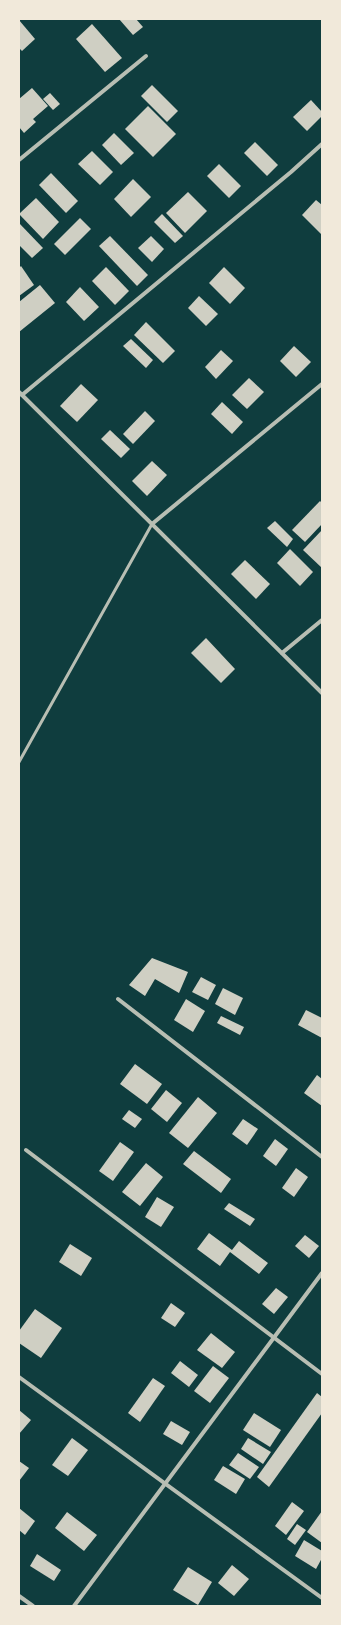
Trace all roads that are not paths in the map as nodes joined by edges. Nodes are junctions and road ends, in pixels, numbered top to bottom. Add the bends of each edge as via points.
1 (146, 56) dead end
2 (322, 144) edge
3 (19, 160) edge
4 (322, 384) edge
5 (20, 393) edge
6 (152, 524) junction
7 (322, 620) edge
8 (282, 653) junction
9 (322, 693) edge
10 (19, 762) edge
11 (118, 999) dead end
12 (26, 1150) dead end
13 (322, 1157) edge
14 (322, 1273) edge
15 (274, 1338) junction
16 (322, 1374) edge
17 (19, 1377) edge
18 (165, 1483) junction
19 (19, 1596) edge
20 (322, 1598) edge
21 (33, 1606) edge
22 (74, 1606) edge

1 - 3 street
2 - 5 street
4 - 6 street
5 - 6 street
6 - 8 street
6 - 10 lane
7 - 8 street
8 - 9 street
11 - 13 street
12 - 15 street
14 - 15 street
15 - 16 street
15 - 18 street
17 - 18 street
18 - 20 street
18 - 22 street
19 - 21 street

